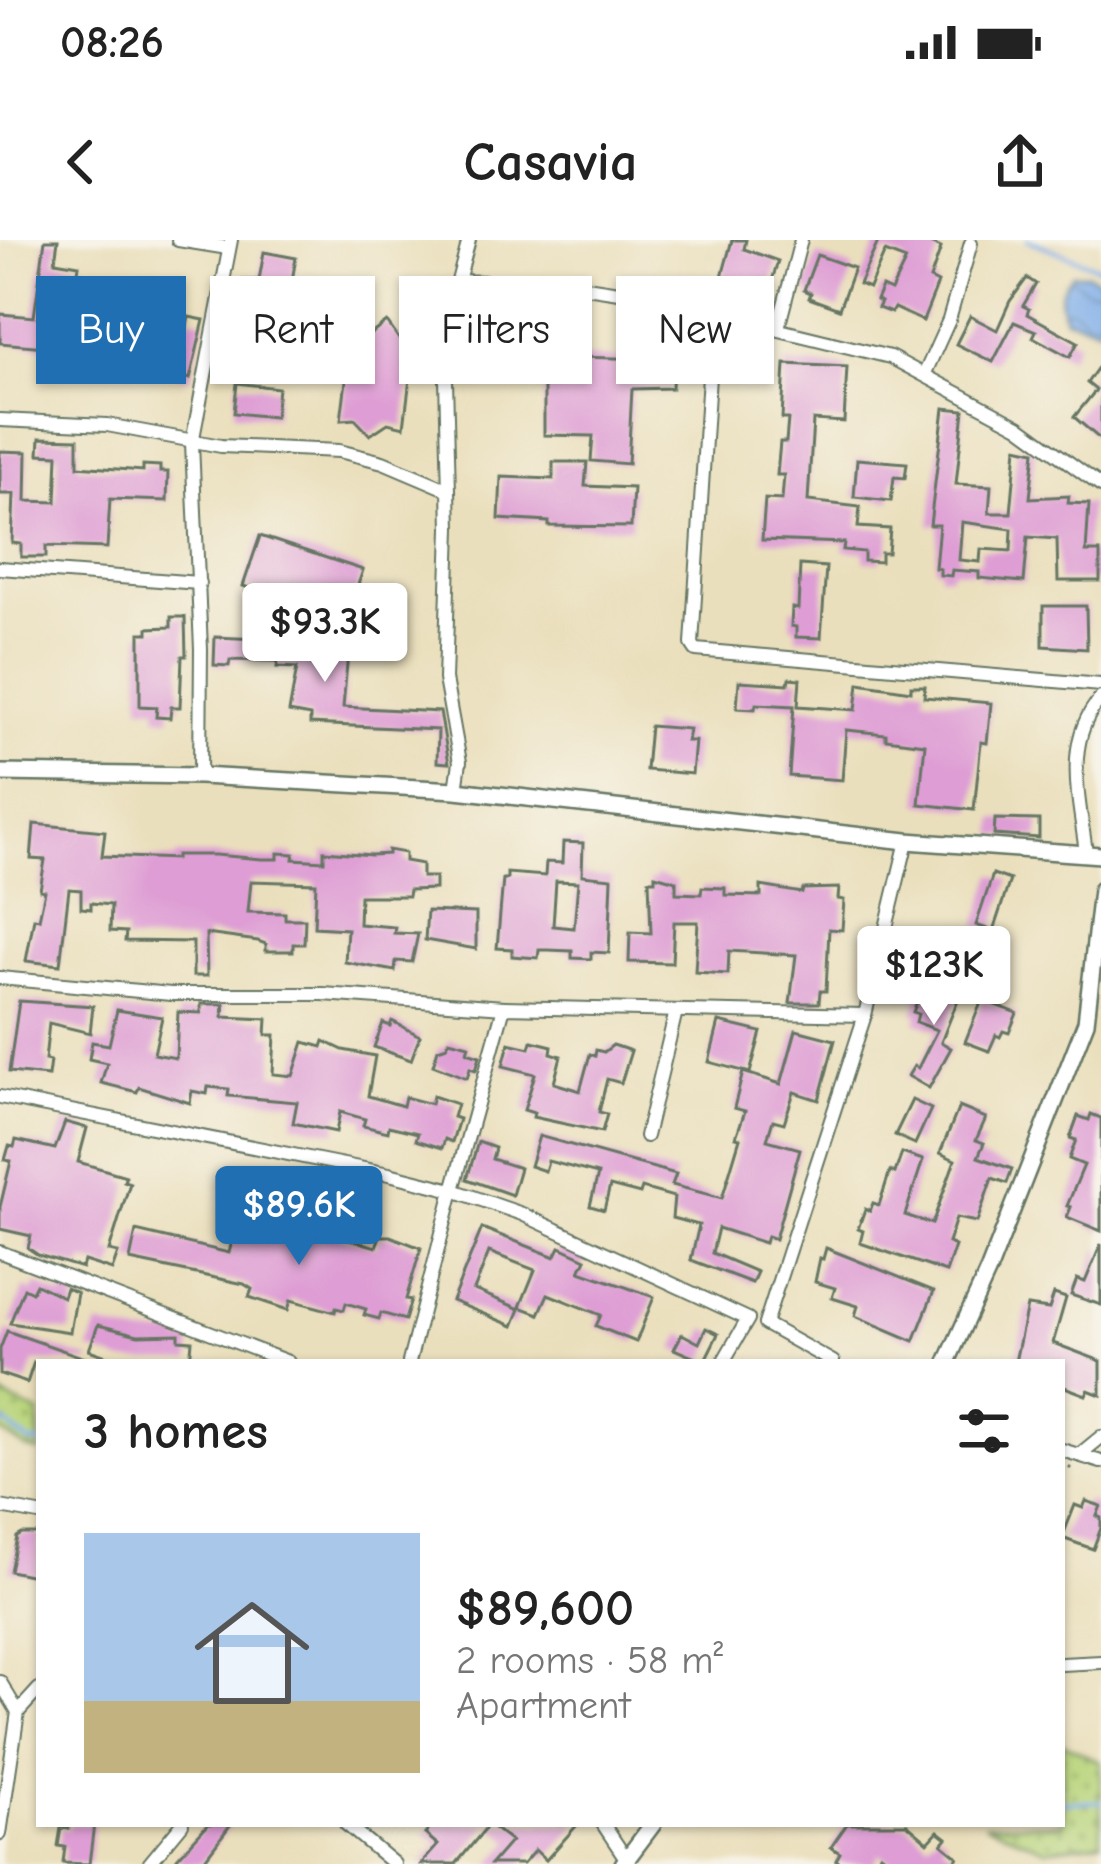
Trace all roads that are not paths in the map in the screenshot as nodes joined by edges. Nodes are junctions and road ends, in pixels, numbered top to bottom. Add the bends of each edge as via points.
1 (178, 240) edge
2 (469, 240) edge
3 (801, 240) edge
4 (971, 243) edge
5 (230, 244) edge
6 (459, 276) edge
7 (774, 327) edge
8 (778, 328) junction
9 (925, 373) junction
10 (446, 384) edge
11 (708, 384) edge
12 (0, 420) edge
13 (192, 443) junction
14 (1101, 486) edge
15 (449, 490) junction
16 (0, 568) edge
17 (199, 583) junction
18 (1101, 685) edge
19 (1101, 698) edge
20 (0, 773) edge
21 (200, 776) junction
22 (456, 790) junction
23 (907, 841) junction
24 (1093, 854) edge
25 (1101, 890) edge
26 (0, 978) edge
27 (504, 1007) junction
28 (676, 1011) junction
29 (865, 1015) junction
30 (1093, 1025) edge
31 (0, 1097) edge
32 (646, 1136) dead end
33 (453, 1190) junction
34 (0, 1252) edge
35 (748, 1318) junction
36 (765, 1324) junction
37 (280, 1359) edge
38 (411, 1359) edge
39 (726, 1359) edge
40 (828, 1359) edge
41 (948, 1359) edge
42 (1101, 1437) edge
43 (1065, 1451) edge
44 (1079, 1455) junction
45 (1101, 1462) edge
46 (0, 1507) edge
47 (36, 1513) edge
48 (1101, 1662) edge
49 (1065, 1664) edge
50 (0, 1682) edge
51 (36, 1692) edge
52 (19, 1712) junction
53 (179, 1827) edge
54 (349, 1827) edge
55 (605, 1827) edge
56 (651, 1827) edge
57 (0, 1834) edge
58 (388, 1862) edge
59 (626, 1863) edge
60 (148, 1864) edge

1 - 5 street
2 - 6 street
3 - 8 street
4 - 9 street
5 - 13 street
7 - 8 street
8 - 9 street
9 - 14 street
10 - 15 street
11 - 18 street via 696,650
12 - 13 street via 107,425
13 - 15 street via 339,451
13 - 17 street
15 - 22 street via 446,680 460,762
16 - 17 street
17 - 21 street
19 - 24 street via 1077,745
20 - 21 street
21 - 22 street
22 - 23 street
23 - 24 street
23 - 29 street
25 - 30 street
26 - 27 street via 171,994
27 - 28 street
27 - 33 street
28 - 29 street
28 - 32 street
29 - 36 street
30 - 41 street
31 - 33 street
33 - 35 street
33 - 38 street
34 - 37 street
35 - 36 street
35 - 39 street
36 - 40 street
42 - 44 street
43 - 44 street
44 - 45 street
46 - 47 street
48 - 49 street
50 - 52 street
51 - 52 street
52 - 57 street
53 - 60 street
54 - 58 street
55 - 59 street
56 - 59 street

